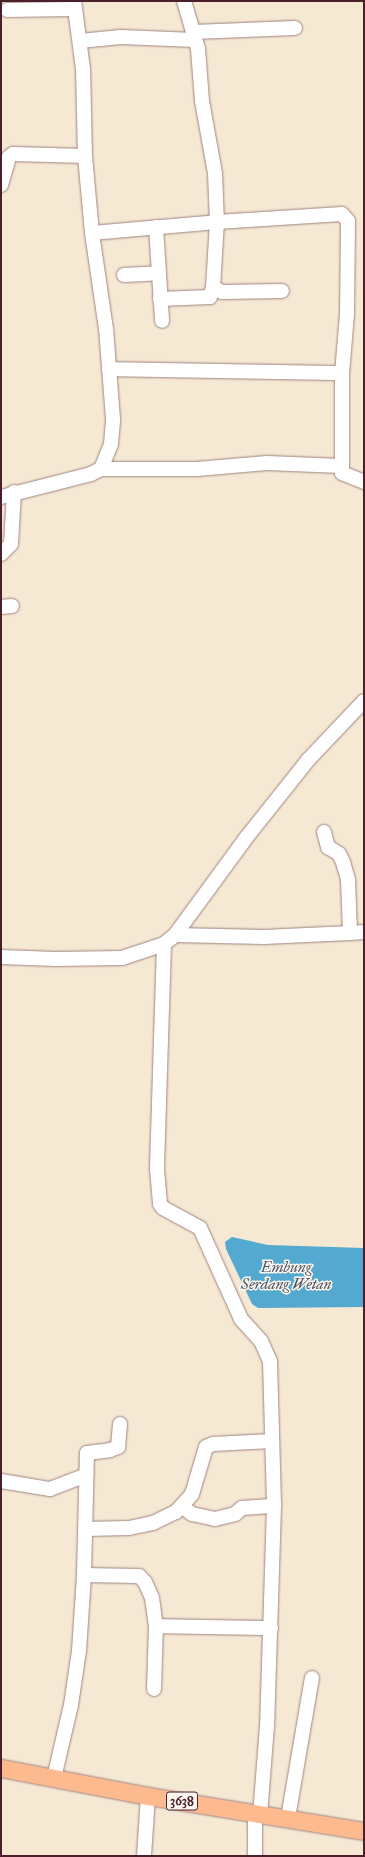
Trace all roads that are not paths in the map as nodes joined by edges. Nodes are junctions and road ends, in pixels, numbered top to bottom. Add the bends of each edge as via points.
1 (184, 1) edge
2 (74, 5) edge
3 (7, 10) dead end
4 (295, 28) dead end
5 (194, 36) junction
6 (80, 41) junction
7 (85, 156) junction
8 (1, 185) edge
9 (217, 222) junction
10 (156, 227) junction
11 (92, 233) junction
12 (159, 273) junction
13 (124, 275) dead end
14 (213, 287) junction
15 (282, 291) dead end
16 (160, 299) junction
17 (162, 321) dead end
18 (109, 369) junction
19 (342, 373) junction
20 (341, 466) junction
21 (100, 469) junction
22 (364, 482) edge
23 (8, 494) edge
24 (1, 554) edge
25 (364, 700) edge
26 (324, 832) dead end
27 (364, 932) edge
28 (350, 933) junction
29 (169, 940) junction
30 (1, 957) edge
31 (120, 1424) dead end
32 (272, 1441) junction
33 (86, 1475) junction
34 (1, 1481) edge
35 (183, 1506) junction
36 (274, 1506) junction
37 (85, 1528) junction
38 (84, 1575) junction
39 (156, 1626) junction
40 (271, 1628) junction
41 (312, 1678) dead end
42 (154, 1689) dead end
43 (1, 1768) edge
44 (54, 1778) junction
45 (148, 1796) junction
46 (257, 1813) junction
47 (288, 1818) junction
48 (364, 1831) edge
49 (144, 1856) edge
50 (255, 1856) edge

1 - 5 street
2 - 3 street
2 - 6 street
4 - 5 street
5 - 6 street via 122,37
5 - 9 street via 215,173
6 - 7 street
7 - 8 street via 13,154 9,157
7 - 11 street
9 - 10 street
9 - 14 street
9 - 19 street via 345,215 350,231
10 - 11 street
10 - 12 street
11 - 18 street
12 - 13 street
12 - 16 street
14 - 15 street via 222,292
14 - 16 street via 210,297
16 - 17 street
18 - 19 street
18 - 21 street via 113,420 111,444
19 - 20 street
20 - 21 street via 267,463 197,469
20 - 22 street via 342,473
21 - 23 street via 71,481
23 - 24 street via 11,544
25 - 29 street via 308,760
26 - 28 street via 328,847 339,854 344,862 348,880
27 - 28 street
28 - 29 street
29 - 30 street via 122,958
29 - 32 street via 157,1169 160,1204 200,1228 241,1319 268,1353 271,1373
31 - 33 street via 118,1446 110,1450 87,1453
32 - 35 street via 213,1444 206,1447 192,1494
32 - 36 street
33 - 34 street via 50,1489
33 - 37 street
35 - 36 street via 192,1514 215,1519 235,1514 242,1508
35 - 37 street via 170,1515 142,1527
36 - 40 street
37 - 38 street
38 - 39 street via 139,1576 152,1598
38 - 44 street via 74,1686
39 - 40 street
39 - 42 street
40 - 46 street via 268,1726
41 - 47 street
43 - 44 main road, 3638
44 - 45 main road, 3638
45 - 46 main road, 3638
45 - 49 street
46 - 47 main road, 3638
46 - 50 street
47 - 48 main road, 3638

